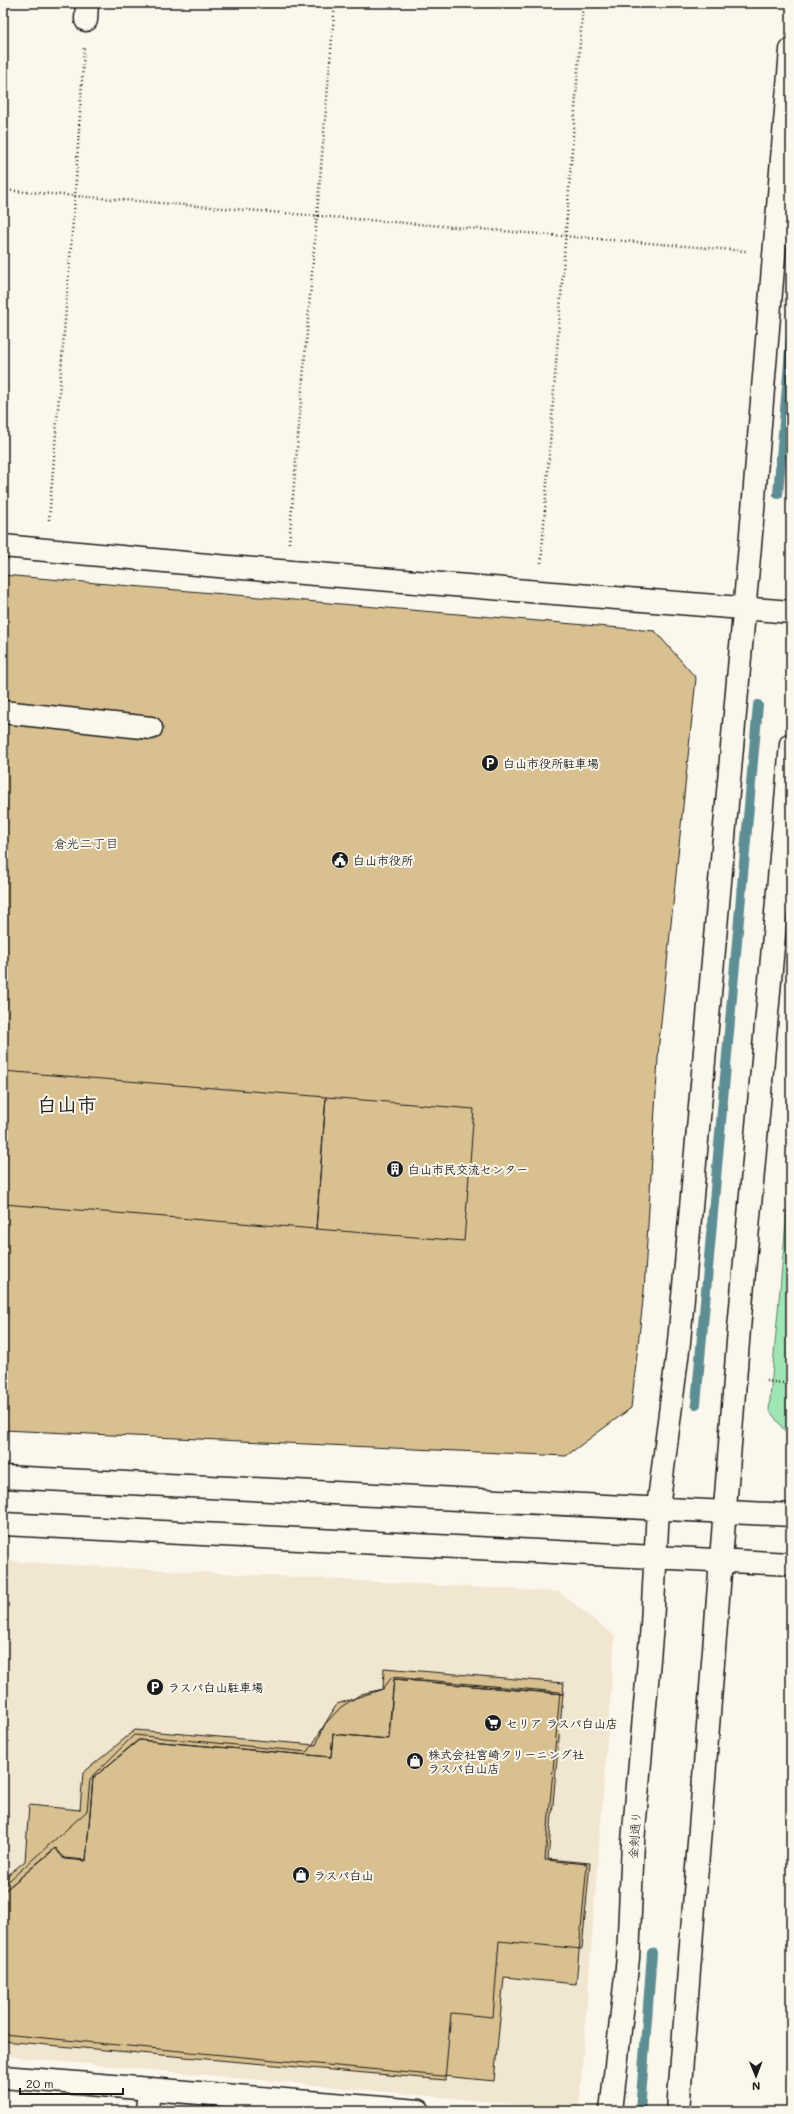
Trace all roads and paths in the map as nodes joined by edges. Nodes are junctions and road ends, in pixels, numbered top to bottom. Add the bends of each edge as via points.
1 (335, 3) edge
2 (583, 3) edge
3 (86, 12) edge
4 (791, 50) edge
5 (3, 190) edge
6 (75, 196) junction
7 (317, 215) junction
8 (566, 236) junction
9 (774, 253) junction
10 (3, 546) edge
11 (47, 550) junction
12 (287, 570) junction
13 (539, 591) junction
14 (744, 607) junction
15 (791, 612) edge
16 (3, 712) edge
17 (151, 728) dead end
18 (791, 744) edge
19 (766, 1381) dead end
20 (791, 1384) edge
21 (3, 1477) edge
22 (658, 1508) junction
23 (726, 1511) junction
24 (791, 1516) edge
25 (3, 1524) edge
26 (655, 1558) junction
27 (721, 1561) junction
28 (791, 1564) edge
29 (3, 2077) edge
30 (149, 2089) junction
31 (147, 2111) edge
32 (412, 2111) edge
33 (612, 2111) edge
34 (678, 2111) edge

1 - 7 path
2 - 8 path
3 - 6 path
4 - 9 street, 金剣通り
5 - 6 path
6 - 7 path
6 - 11 path
7 - 8 path
7 - 12 path
8 - 9 path
8 - 13 path
9 - 14 street, 金剣通り
10 - 11 street
11 - 12 street
12 - 13 street
13 - 14 street
14 - 15 street
14 - 22 street, 金剣通り via 679,1342
16 - 17 street
18 - 23 street via 739,1329
19 - 20 path
21 - 22 street
22 - 23 street
22 - 26 street, 金剣通り
23 - 24 street
23 - 27 street
25 - 26 street
26 - 27 street
26 - 33 street, 金剣通り via 652,1625 633,1842 628,1958
27 - 28 street
27 - 34 street
29 - 30 street
30 - 31 street
30 - 32 street

